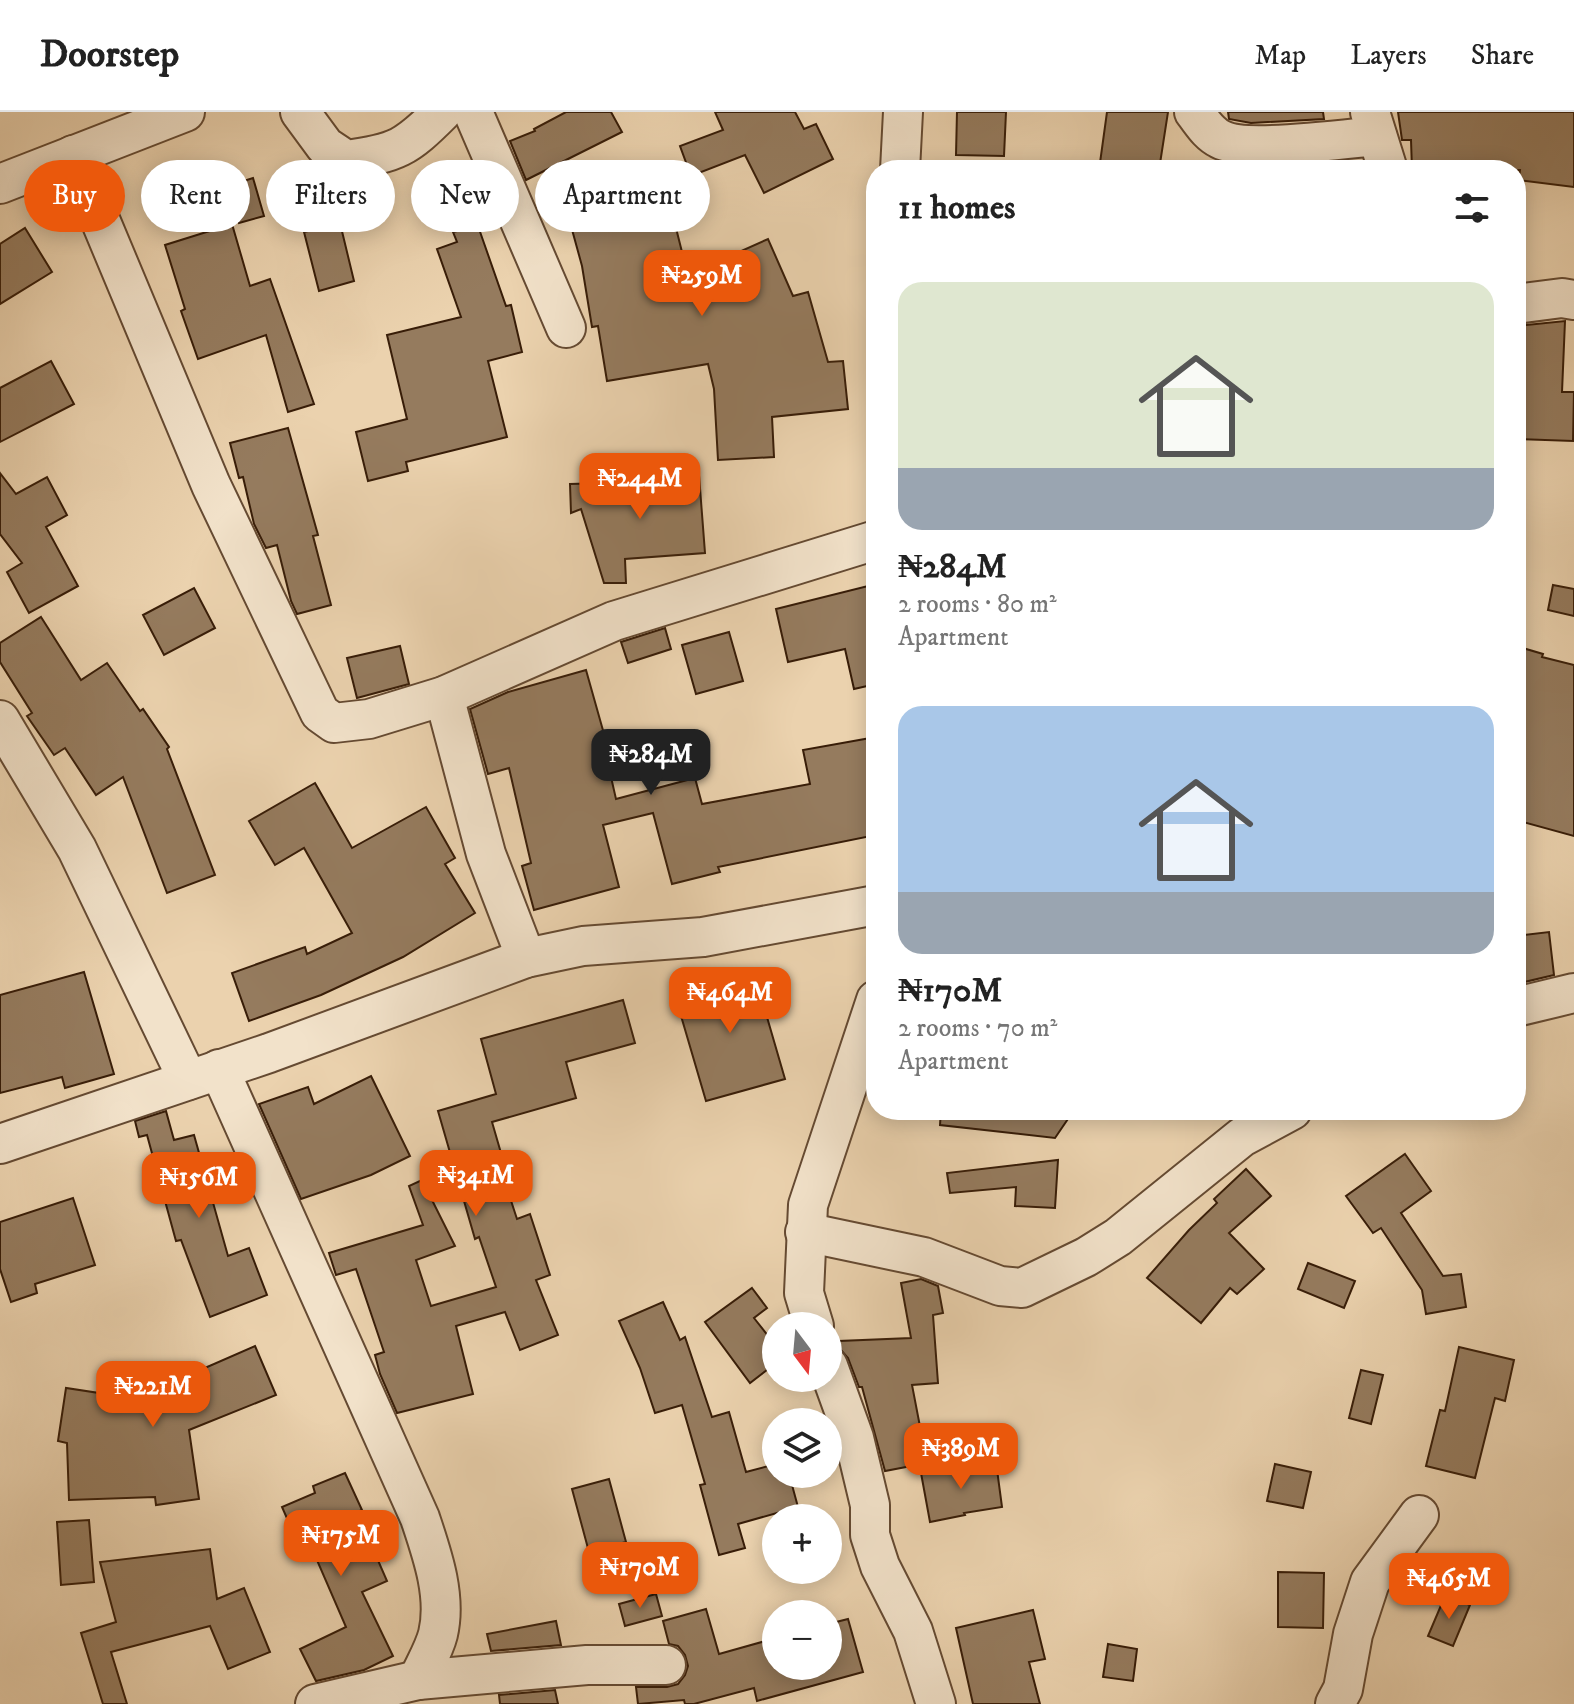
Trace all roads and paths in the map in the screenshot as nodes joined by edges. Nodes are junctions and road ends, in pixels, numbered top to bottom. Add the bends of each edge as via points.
1 (185, 112) edge
2 (300, 112) edge
3 (442, 112) edge
4 (473, 112) edge
5 (903, 112) edge
6 (1194, 112) edge
7 (1378, 139) edge
8 (73, 155) junction
9 (901, 160) edge
10 (0, 184) edge
11 (1574, 300) edge
12 (1526, 303) edge
13 (566, 328) dead end
14 (866, 543) edge
15 (444, 696) junction
16 (0, 720) edge
17 (866, 907) edge
18 (526, 958) junction
19 (1574, 993) edge
20 (1526, 1005) edge
21 (866, 1030) edge
22 (204, 1075) junction
23 (1273, 1120) edge
24 (0, 1144) edge
25 (805, 1232) junction
26 (810, 1312) edge
27 (837, 1392) edge
28 (1419, 1515) dead end
29 (666, 1665) dead end
30 (418, 1680) junction
31 (326, 1703) edge
32 (936, 1704) edge
33 (1335, 1704) edge

1 - 8 street
2 - 3 street via 325,146 346,160 380,156 411,143
4 - 13 street
5 - 9 street
6 - 7 street via 1222,141 1268,145
8 - 10 street
8 - 15 street via 211,485 320,713 334,723 369,719
11 - 12 street
14 - 15 street via 614,621
15 - 18 street via 486,854
16 - 22 street
17 - 18 street via 703,937 583,946
18 - 22 street
19 - 20 street
21 - 25 street via 808,1205
22 - 24 street
22 - 30 street via 310,1269 429,1543 441,1604 438,1635
23 - 25 street via 1242,1137 1118,1237 1022,1288 1000,1286 924,1257
25 - 26 street via 804,1293
27 - 32 street via 870,1505 870,1535 913,1631
28 - 33 street via 1370,1582
29 - 30 street via 587,1665
30 - 31 street

